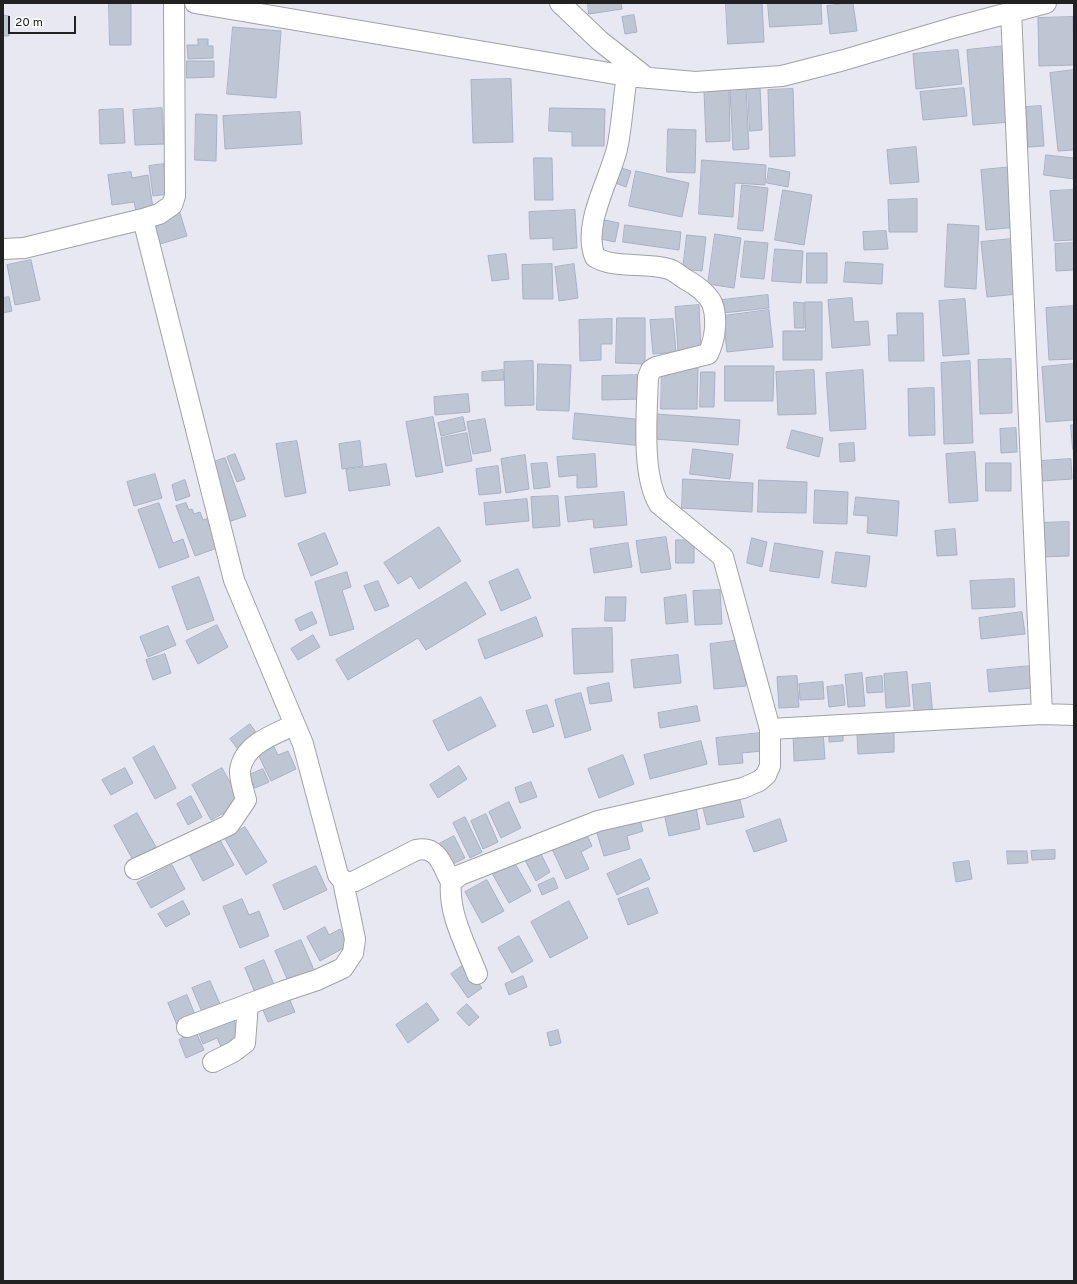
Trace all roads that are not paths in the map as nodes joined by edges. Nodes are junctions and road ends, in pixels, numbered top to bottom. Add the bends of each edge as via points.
1 (174, 3) edge
2 (195, 3) edge
3 (560, 3) edge
4 (1046, 3) edge
5 (1011, 11) junction
6 (627, 76) junction
7 (647, 78) junction
8 (143, 219) junction
9 (3, 249) edge
10 (1042, 714) junction
11 (1074, 715) edge
12 (294, 725) junction
13 (770, 729) junction
14 (136, 869) dead end
15 (343, 881) junction
16 (451, 882) junction
17 (477, 974) dead end
18 (248, 1004) junction
19 (187, 1027) dead end
20 (213, 1062) dead end

1 - 8 street via 175,196 172,205 159,214
2 - 6 street
3 - 7 street via 600,41
4 - 5 street
5 - 7 street via 782,76 695,82
5 - 10 street
6 - 7 street
6 - 13 street via 617,149 593,222 592,250 595,257 606,263 635,264 670,270 698,286 712,303 714,343 708,354 651,370 648,377 647,448 654,495 659,504 723,557
8 - 9 street via 24,248
8 - 12 street via 232,573
10 - 11 street
10 - 13 street
12 - 14 street via 265,738 247,752 240,771 246,800 229,825
12 - 15 street via 303,744 338,875
13 - 16 street via 770,766 766,775 759,781 743,788 598,821 467,871
15 - 16 street via 356,882 422,848 435,853
15 - 18 street via 355,939 350,960 343,968 317,980
16 - 17 street via 453,912
18 - 19 street
18 - 20 street via 245,1044

